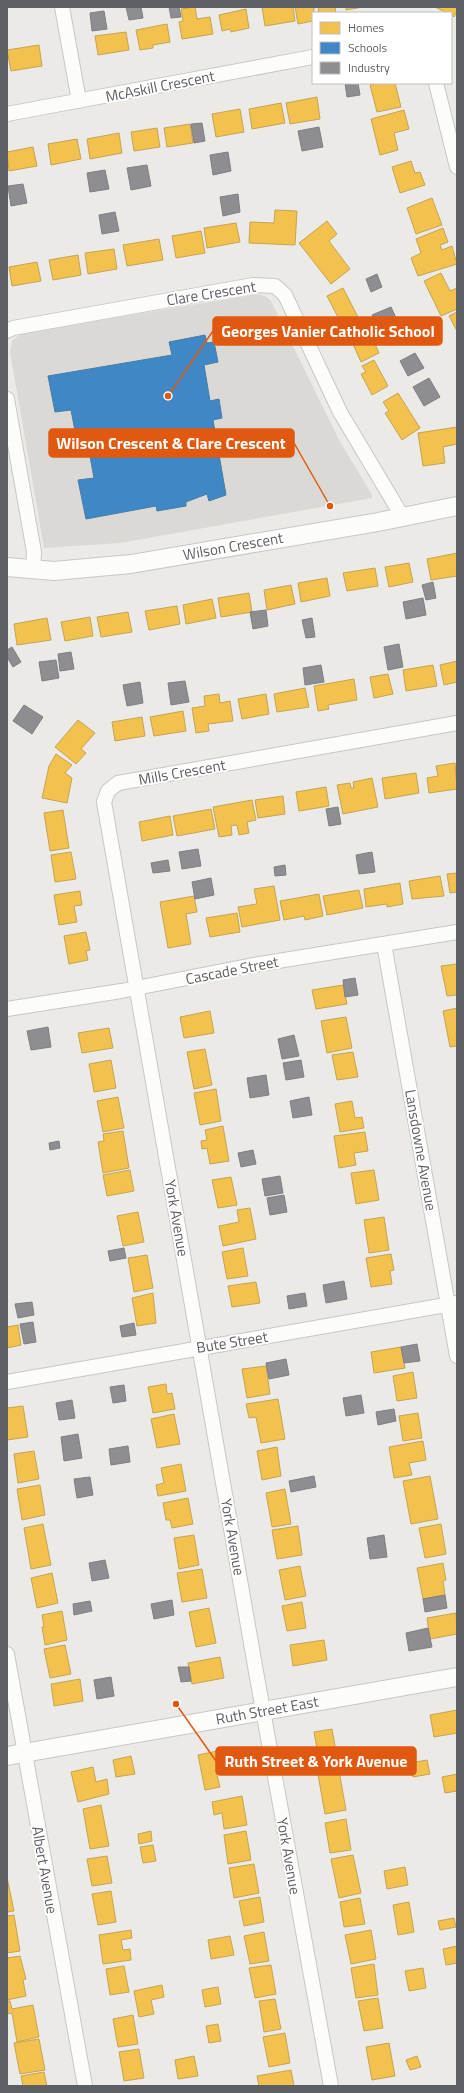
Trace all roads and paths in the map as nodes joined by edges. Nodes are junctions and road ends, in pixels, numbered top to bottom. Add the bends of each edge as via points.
1 (62, 7) edge
2 (312, 57) edge
3 (436, 84) edge
4 (79, 101) junction
5 (7, 114) edge
6 (457, 167) edge
7 (7, 331) edge
8 (7, 399) edge
9 (457, 506) edge
10 (402, 516) junction
11 (7, 567) edge
12 (33, 570) junction
13 (457, 723) edge
14 (457, 932) edge
15 (384, 944) junction
16 (137, 988) junction
17 (7, 1008) edge
18 (452, 1304) edge
19 (200, 1348) junction
20 (457, 1356) edge
21 (7, 1382) edge
22 (7, 1654) edge
23 (457, 1677) edge
24 (263, 1711) junction
25 (15, 1754) edge
26 (85, 2086) edge
27 (330, 2086) edge

1 - 4 street
2 - 4 street, McAskill Crescent
3 - 6 street
4 - 5 street, McAskill Crescent
7 - 10 street, Clare Crescent via 253,285 275,286 285,295 340,412
8 - 12 street via 34,552
9 - 10 street, Wilson Crescent
10 - 12 street, Wilson Crescent via 131,564 67,570
11 - 12 street, Wilson Crescent
13 - 16 street, Mills Crescent via 118,783 108,791 104,802
14 - 15 street, Cascade Street
15 - 16 street, Cascade Street via 253,965
15 - 18 street, Lansdowne Avenue
16 - 17 street, Cascade Street
16 - 19 street, York Avenue
18 - 19 street, Bute Street
18 - 20 street, Lansdowne Avenue
19 - 21 street, Bute Street
19 - 24 street, York Avenue
22 - 25 street, Albert Avenue
23 - 24 street, Ruth Street East
24 - 25 street, Ruth Street East
24 - 27 street, York Avenue
25 - 26 street, Albert Avenue

